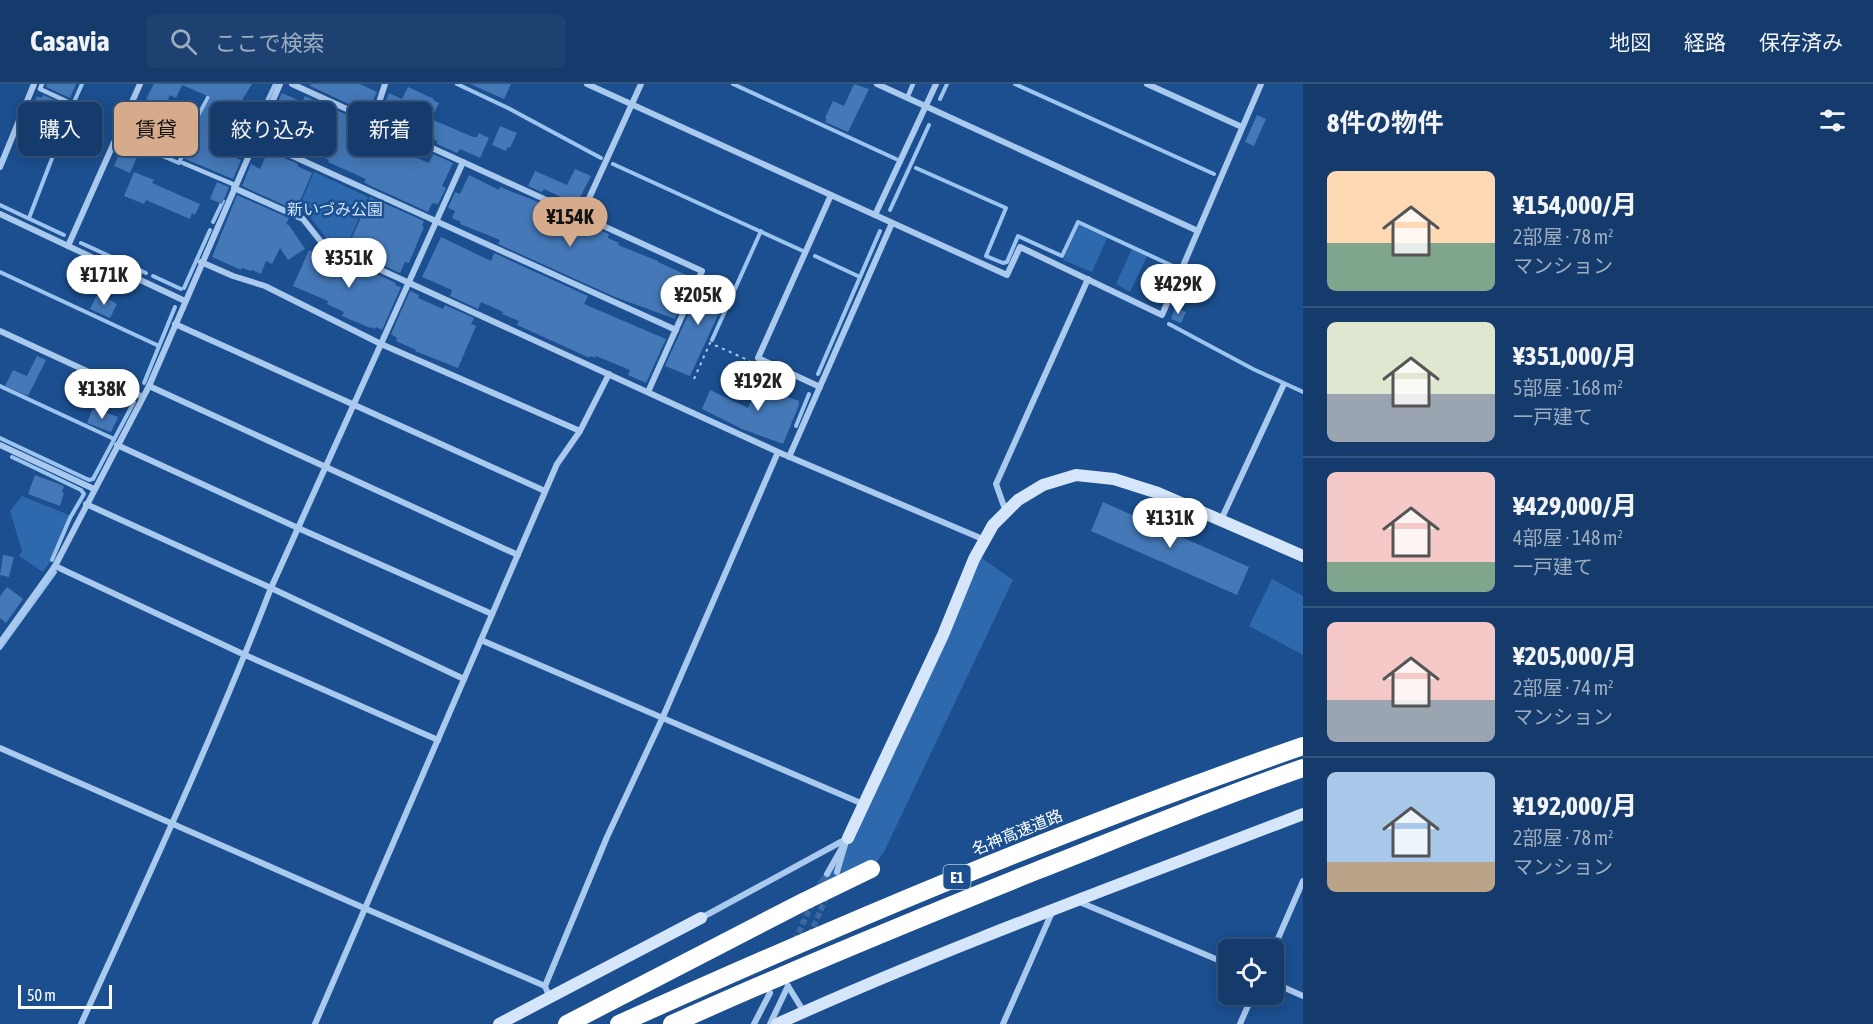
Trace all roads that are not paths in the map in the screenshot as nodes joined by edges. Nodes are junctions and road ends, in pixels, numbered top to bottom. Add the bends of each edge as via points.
1 (34, 84) edge
2 (42, 84) edge
3 (140, 84) edge
4 (279, 84) edge
5 (292, 84) edge
6 (385, 84) edge
7 (587, 84) edge
8 (641, 84) edge
9 (877, 84) edge
10 (913, 84) edge
11 (936, 84) edge
12 (1147, 84) edge
13 (1261, 84) edge
14 (907, 98) junction
15 (66, 101) dead end
16 (271, 102) edge
17 (379, 102) edge
18 (632, 104) junction
19 (926, 106) junction
20 (348, 110) edge
21 (1242, 128) junction
22 (432, 148) edge
23 (248, 156) edge
24 (293, 156) edge
25 (463, 162) junction
26 (183, 163) dead end
27 (0, 167) edge
28 (235, 187) junction
29 (831, 195) junction
30 (0, 214) edge
31 (875, 215) junction
32 (581, 216) junction
33 (436, 221) junction
34 (892, 223) junction
35 (1198, 231) junction
36 (68, 246) junction
37 (201, 262) junction
38 (1088, 279) junction
39 (409, 283) junction
40 (185, 301) junction
41 (175, 324) junction
42 (676, 330) junction
43 (0, 331) edge
44 (381, 344) junction
45 (609, 374) junction
46 (149, 386) junction
47 (1283, 386) dead end
48 (820, 387) junction
49 (648, 392) junction
50 (143, 397) junction
51 (353, 403) junction
52 (580, 431) junction
53 (117, 445) junction
54 (1, 448) edge
55 (778, 452) junction
56 (789, 457) junction
57 (325, 467) junction
58 (94, 489) junction
59 (545, 491) junction
60 (86, 504) junction
61 (1006, 513) junction
62 (1220, 520) junction
63 (298, 528) junction
64 (985, 540) junction
65 (518, 555) junction
66 (1303, 556) edge
67 (55, 566) junction
68 (271, 588) junction
69 (492, 614) junction
70 (481, 640) junction
71 (0, 643) edge
72 (245, 655) junction
73 (464, 679) junction
74 (662, 719) junction
75 (438, 740) junction
76 (1303, 746) edge
77 (0, 748) edge
78 (1303, 768) edge
79 (863, 804) junction
80 (1303, 814) edge
81 (172, 823) junction
82 (846, 841) junction
83 (871, 869) dead end
84 (837, 872) tunnel mouth
85 (827, 874) tunnel mouth
86 (1303, 881) edge
87 (1076, 901) junction
88 (364, 908) junction
89 (1053, 910) junction
90 (701, 918) joint
91 (1278, 939) edge
92 (1218, 960) edge
93 (1284, 987) edge
94 (547, 991) junction
95 (770, 993) dead end
96 (1303, 996) edge
97 (1248, 1005) edge
98 (804, 1012) junction
99 (81, 1024) edge
100 (315, 1024) edge
101 (499, 1024) edge
102 (567, 1024) edge
103 (619, 1024) edge
104 (672, 1024) edge
105 (754, 1024) edge
106 (770, 1024) edge
107 (777, 1024) edge
108 (1004, 1024) edge
109 (1240, 1024) edge

1 - 27 street
2 - 15 lane via 40,89
3 - 36 street
4 - 16 street
5 - 20 street
6 - 17 street
7 - 18 street
8 - 18 street
9 - 14 street
10 - 14 lane
11 - 19 street
12 - 21 street
13 - 21 street
14 - 19 street
18 - 29 street
18 - 32 street
19 - 31 street
19 - 35 street
21 - 35 street
22 - 25 street
23 - 28 street
24 - 33 street
25 - 32 street
25 - 33 street
26 - 28 lane
28 - 37 street
28 - 39 street via 303,219 322,243
29 - 31 street
29 - 48 street via 758,358
30 - 36 street
31 - 34 street
32 - 42 street via 702,271
33 - 39 street
33 - 42 street
34 - 38 street via 1007,275 1020,247
34 - 48 street
35 - 38 street via 1162,315
36 - 40 street
37 - 40 street
37 - 44 street via 265,286
38 - 61 street via 996,484
39 - 44 street
39 - 45 street
40 - 41 street
41 - 46 street
41 - 51 street
42 - 49 street
43 - 50 street
44 - 51 street
44 - 52 street
45 - 49 street
45 - 52 street
46 - 50 street
46 - 57 street
47 - 62 street
48 - 56 street
49 - 55 street
50 - 53 street
51 - 57 street
51 - 59 street
52 - 59 street via 557,464
53 - 58 street
53 - 63 street
54 - 58 street
55 - 56 street
55 - 74 street
56 - 64 street
57 - 63 street
57 - 65 street
58 - 60 street
59 - 65 street
60 - 67 street
60 - 68 street
61 - 62 street via 1018,500 1043,485 1076,475 1114,479
61 - 64 street
62 - 66 street
63 - 68 street
63 - 69 street
64 - 79 street
65 - 69 street
67 - 71 street
67 - 72 street
68 - 72 street
68 - 73 street
69 - 70 street
70 - 73 street
70 - 74 street
72 - 75 street
72 - 81 street
73 - 75 street
74 - 79 street
74 - 94 street via 607,837
75 - 88 street
76 - 103 highway, 名神高速道路 / E1 via 920,892
77 - 81 street
78 - 104 highway, E1 via 787,972
79 - 82 street
80 - 87 street
81 - 88 street
81 - 99 street
82 - 84 street
82 - 85 street
82 - 90 street
83 - 102 highway
86 - 91 street
87 - 89 street
87 - 92 street
88 - 94 street
88 - 100 street
89 - 98 street
89 - 108 street
90 - 94 street
93 - 96 street
94 - 101 street
95 - 105 street
97 - 109 street
98 - 106 street via 788,986
98 - 107 street

